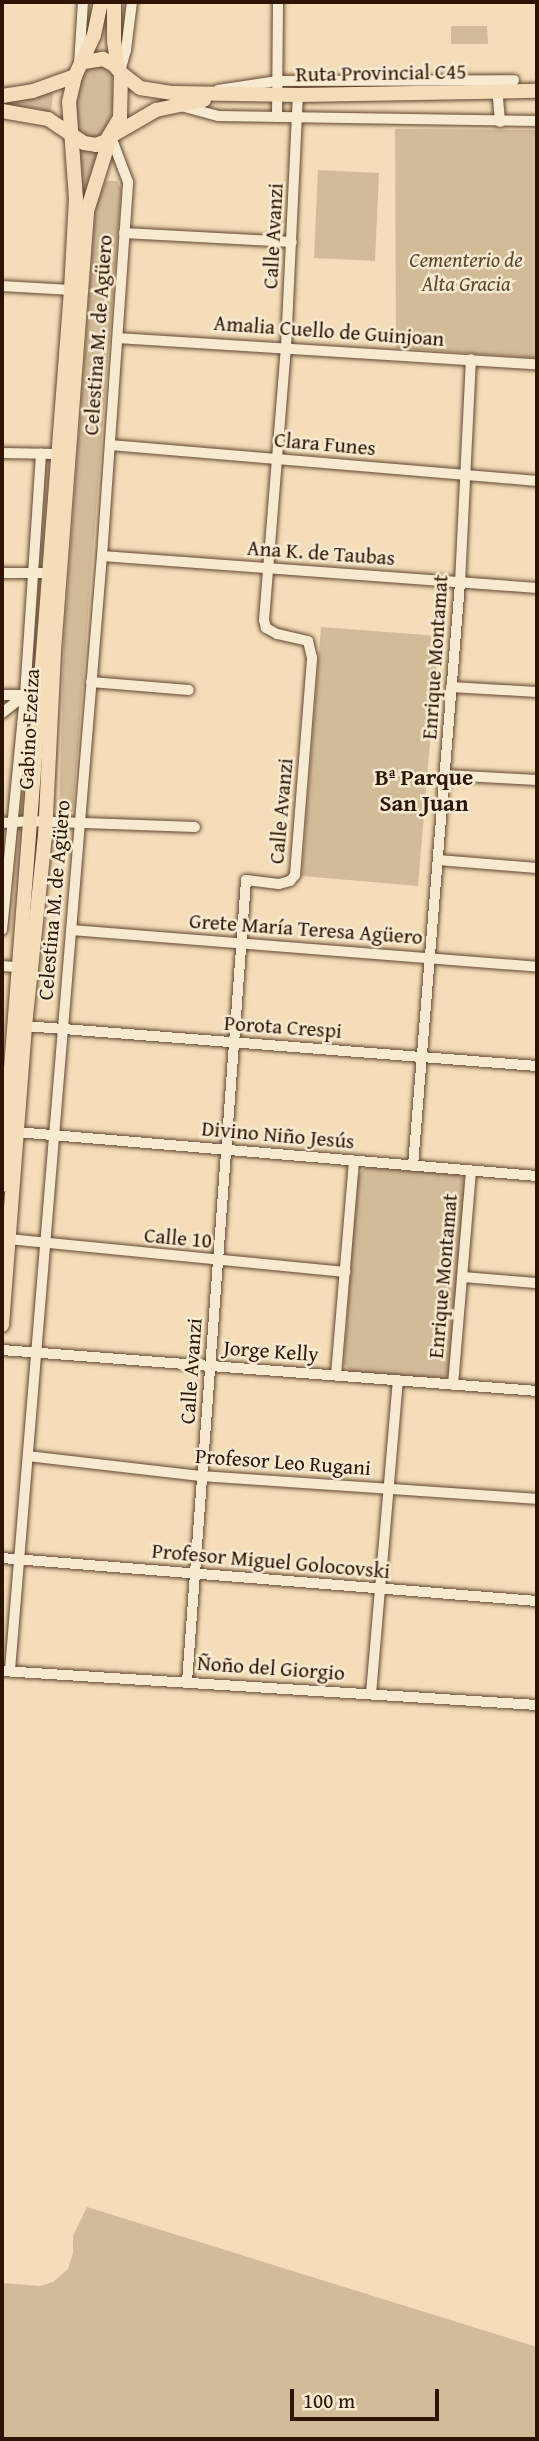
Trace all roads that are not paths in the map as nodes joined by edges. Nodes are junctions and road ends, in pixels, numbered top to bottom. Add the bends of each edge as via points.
1 (83, 2) edge
2 (101, 2) edge
3 (114, 2) edge
4 (132, 2) edge
5 (278, 2) edge
6 (79, 69) junction
7 (120, 72) junction
8 (483, 80) junction
9 (514, 80) dead end
10 (277, 88) junction
11 (537, 91) edge
12 (500, 92) junction
13 (194, 94) junction
14 (226, 95) junction
15 (298, 95) junction
16 (2, 96) edge
17 (178, 105) junction
18 (2, 111) edge
19 (277, 117) junction
20 (298, 118) junction
21 (537, 121) edge
22 (500, 122) junction
23 (70, 134) junction
24 (111, 137) junction
25 (124, 233) junction
26 (292, 242) junction
27 (2, 286) edge
28 (71, 290) junction
29 (118, 338) junction
30 (286, 347) junction
31 (471, 359) junction
32 (537, 364) edge
33 (110, 445) junction
34 (2, 453) edge
35 (41, 454) junction
36 (57, 454) junction
37 (277, 459) junction
38 (466, 475) junction
39 (537, 481) edge
40 (102, 556) junction
41 (268, 569) junction
42 (2, 573) edge
43 (33, 573) junction
44 (48, 573) junction
45 (460, 583) junction
46 (537, 589) edge
47 (91, 682) junction
48 (452, 687) junction
49 (189, 690) dead end
50 (537, 692) edge
51 (2, 695) edge
52 (32, 695) junction
53 (2, 713) edge
54 (445, 775) junction
55 (537, 780) edge
56 (29, 821) junction
57 (46, 822) junction
58 (80, 822) junction
59 (6, 823) edge
60 (195, 827) dead end
61 (438, 860) junction
62 (537, 868) edge
63 (2, 930) edge
64 (71, 930) junction
65 (242, 944) junction
66 (431, 958) junction
67 (2, 966) edge
68 (18, 967) junction
69 (537, 967) edge
70 (25, 1027) junction
71 (63, 1030) junction
72 (234, 1043) junction
73 (422, 1057) junction
74 (537, 1066) edge
75 (16, 1132) junction
76 (54, 1136) junction
77 (226, 1150) junction
78 (354, 1161) junction
79 (413, 1166) junction
80 (471, 1171) junction
81 (537, 1176) edge
82 (2, 1185) edge
83 (8, 1239) junction
84 (45, 1245) junction
85 (218, 1261) junction
86 (345, 1272) junction
87 (462, 1277) junction
88 (537, 1283) edge
89 (2, 1325) edge
90 (2, 1350) edge
91 (36, 1353) junction
92 (211, 1366) junction
93 (336, 1375) junction
94 (398, 1380) junction
95 (453, 1385) junction
96 (537, 1391) edge
97 (28, 1456) junction
98 (202, 1476) junction
99 (389, 1488) junction
100 (537, 1499) edge
101 (2, 1558) edge
102 (19, 1560) junction
103 (195, 1572) junction
104 (380, 1590) junction
105 (537, 1601) edge
106 (6, 1670) edge
107 (187, 1682) junction
108 (371, 1694) junction
109 (537, 1705) edge

1 - 6 street
2 - 6 main road
3 - 7 main road
4 - 7 street
5 - 10 street
6 - 7 main road via 103,59
6 - 16 main road via 33,92
6 - 23 main road via 69,102
7 - 13 main road, Ruta Provincial C45 via 140,88
7 - 24 main road via 121,111
8 - 9 street
8 - 10 street
8 - 12 street
10 - 13 street
10 - 14 main road, Ruta Provincial C45
10 - 15 main road, Ruta Provincial C45
10 - 19 street
11 - 12 main road, Ruta Provincial C45
12 - 15 main road, Ruta Provincial C45
12 - 22 street
13 - 14 main road, Ruta Provincial C45
14 - 17 main road, Ruta Provincial C45
15 - 20 street, Calle Avanzi
17 - 19 street via 218,116
17 - 24 main road, Ruta Provincial C45 via 139,118
18 - 23 main road via 48,119
19 - 20 street
20 - 22 street
20 - 26 street, Calle Avanzi
21 - 22 street
23 - 24 main road via 88,144
23 - 28 main road, Gabino Ezeiza via 76,199
24 - 25 street, Celestina M. de Agüero via 128,178
24 - 57 main road, Gabino Ezeiza via 87,211
25 - 26 street
25 - 29 street, Celestina M. de Agüero
26 - 30 street, Calle Avanzi
27 - 28 street
28 - 36 main road, Gabino Ezeiza
29 - 30 street, Amalia Cuello de Guinjoan
29 - 33 street, Celestina M. de Agüero
30 - 31 street, Amalia Cuello de Guinjoan
30 - 37 street, Calle Avanzi
31 - 32 street, Amalia Cuello de Guinjoan
31 - 38 street, Enrique Montamat
33 - 37 street, Clara Funes
33 - 40 street, Celestina M. de Agüero
34 - 35 street
35 - 36 street
35 - 43 street
36 - 44 main road, Gabino Ezeiza
37 - 38 street, Clara Funes
37 - 41 street, Calle Avanzi
38 - 39 street, Clara Funes
38 - 45 street, Enrique Montamat
40 - 41 street, Ana K. de Taubas
40 - 47 street, Celestina M. de Agüero
41 - 45 street, Ana K. de Taubas
41 - 65 street, Calle Avanzi via 266,628 308,641 312,658 295,875 279,884 246,880
42 - 43 street
43 - 44 street
43 - 52 street
44 - 52 main road, Gabino Ezeiza
45 - 46 street, Ana K. de Taubas
45 - 48 street, Enrique Montamat
47 - 49 street
47 - 58 street, Celestina M. de Agüero
48 - 50 street
48 - 54 street, Enrique Montamat
51 - 52 street
52 - 53 street
52 - 56 main road, Gabino Ezeiza
52 - 59 street
54 - 55 street
54 - 61 street, Enrique Montamat
56 - 57 street
56 - 59 street
56 - 68 main road, Gabino Ezeiza
57 - 58 street
57 - 70 main road, Gabino Ezeiza
58 - 60 street
58 - 64 street, Celestina M. de Agüero
59 - 63 street
61 - 62 street
61 - 66 street, Enrique Montamat
64 - 65 street, Grete María Teresa Agüero
64 - 71 street, Celestina M. de Agüero
65 - 66 street, Grete María Teresa Agüero
65 - 72 street, Calle Avanzi
66 - 69 street, Grete María Teresa Agüero
66 - 73 street, Enrique Montamat
67 - 68 street
68 - 82 main road, Gabino Ezeiza
70 - 71 street, Porota Crespi
70 - 75 main road, Gabino Ezeiza
71 - 72 street, Porota Crespi
71 - 76 street, Celestina M. de Agüero
72 - 73 street, Porota Crespi
72 - 77 street, Calle Avanzi
73 - 74 street, Porota Crespi
73 - 79 street, Enrique Montamat
75 - 76 street, Divino Niño Jesús
75 - 83 main road, Gabino Ezeiza
76 - 77 street, Divino Niño Jesús
76 - 84 street, Celestina M. de Agüero
77 - 78 street, Divino Niño Jesús
77 - 85 street, Calle Avanzi
78 - 79 street, Divino Niño Jesús
78 - 86 street
79 - 80 street, Divino Niño Jesús
80 - 81 street, Divino Niño Jesús
80 - 87 street, Enrique Montamat
83 - 84 street, Calle 10
83 - 89 main road, Gabino Ezeiza
84 - 85 street, Calle 10
84 - 91 street, Celestina M. de Agüero
85 - 86 street, Calle 10
85 - 92 street, Calle Avanzi
86 - 93 street
87 - 88 street
87 - 95 street, Enrique Montamat
90 - 91 street, Jorge Kelly
91 - 92 street, Jorge Kelly
91 - 97 street, Celestina M. de Agüero
92 - 93 street, Jorge Kelly
92 - 98 street, Calle Avanzi
93 - 94 street, Jorge Kelly
94 - 95 street, Jorge Kelly
94 - 99 street
95 - 96 street, Jorge Kelly
97 - 98 street, Profesor Leo Rugani
97 - 102 street, Celestina M. de Agüero
98 - 99 street, Profesor Leo Rugani
98 - 103 street, Calle Avanzi
99 - 100 street, Profesor Leo Rugani
99 - 104 street
101 - 102 street, Profesor Miguel Golocovski
102 - 103 street, Profesor Miguel Golocovski
102 - 106 street, Celestina M. de Agüero
103 - 104 street, Profesor Miguel Golocovski
103 - 107 street, Calle Avanzi
104 - 105 street, Profesor Miguel Golocovski
104 - 108 street
106 - 107 street, Ñoño del Giorgio
107 - 108 street, Ñoño del Giorgio
108 - 109 street, Ñoño del Giorgio

